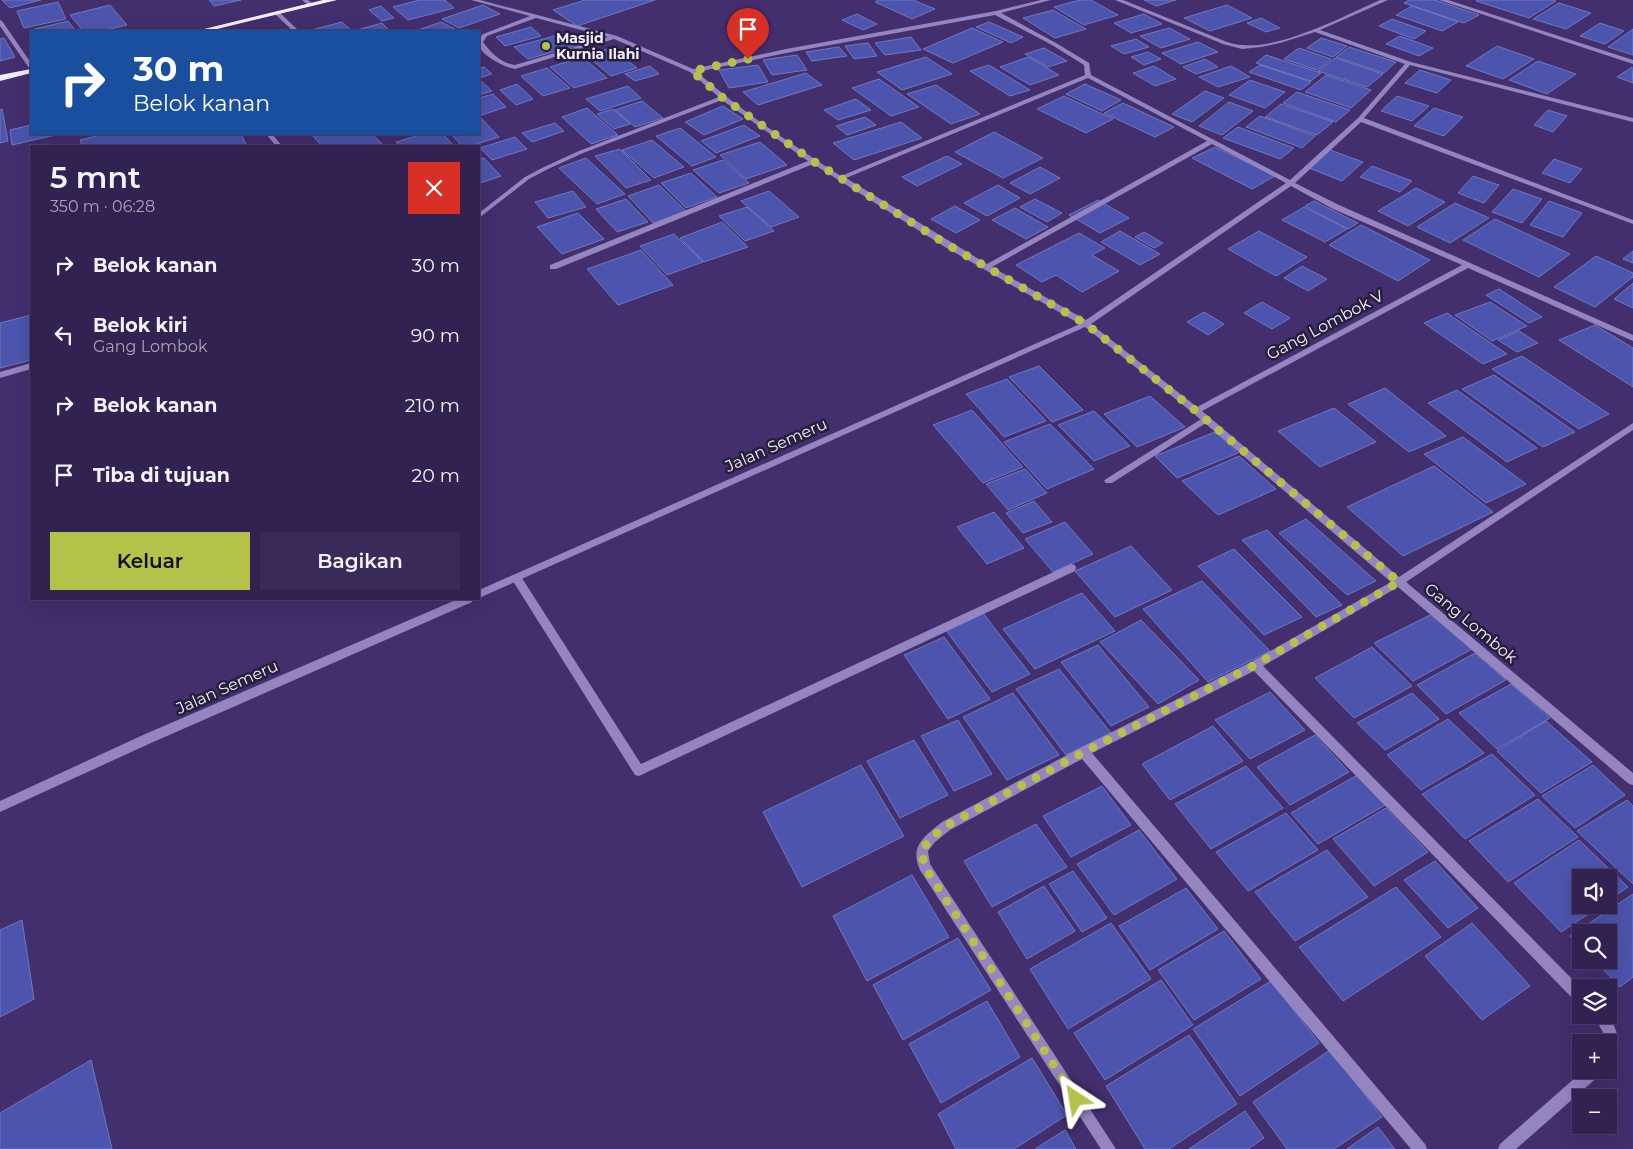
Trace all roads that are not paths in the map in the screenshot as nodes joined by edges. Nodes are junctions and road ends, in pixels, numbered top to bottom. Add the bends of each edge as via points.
1 (333, 0) edge
2 (474, 0) edge
3 (1048, 0) edge
4 (1118, 0) edge
5 (1385, 0) edge
6 (1442, 0) edge
7 (308, 3) edge
8 (277, 13) junction
9 (996, 13) junction
10 (534, 17) junction
11 (0, 22) edge
12 (204, 30) edge
13 (295, 30) edge
14 (1315, 30) junction
15 (615, 37) junction
16 (1409, 62) junction
17 (1633, 62) edge
18 (30, 67) edge
19 (30, 69) edge
20 (692, 71) junction
21 (1088, 76) junction
22 (0, 78) edge
23 (723, 98) junction
24 (1360, 119) junction
25 (1633, 120) edge
26 (270, 135) edge
27 (1212, 141) junction
28 (278, 145) edge
29 (813, 161) junction
30 (840, 178) junction
31 (1291, 183) junction
32 (480, 215) edge
33 (1633, 222) edge
34 (1468, 265) junction
35 (553, 267) dead end
36 (987, 267) junction
37 (1086, 324) junction
38 (1633, 338) edge
39 (30, 366) edge
40 (0, 375) edge
41 (1196, 411) junction
42 (1206, 419) junction
43 (1633, 426) edge
44 (1109, 481) dead end
45 (1072, 568) dead end
46 (516, 578) junction
47 (1399, 582) junction
48 (480, 594) edge
49 (466, 600) edge
50 (1255, 665) junction
51 (1084, 752) junction
52 (1633, 780) edge
53 (0, 807) edge
54 (1572, 988) edge
55 (1585, 1079) edge
56 (1109, 1149) edge
57 (1420, 1149) edge
58 (1505, 1149) edge

1 - 7 highway
2 - 10 street, Gang Lombok
3 - 9 street
4 - 14 street via 1225,43 1244,47
5 - 14 street
6 - 17 street
7 - 8 highway
8 - 12 highway
8 - 13 street
9 - 20 street
9 - 21 street via 1087,64
10 - 15 street, Gang Lombok
10 - 15 street via 484,35 480,42 498,62 515,67
11 - 18 street
14 - 16 street
15 - 20 street, Gang Lombok
16 - 24 street, Jalan Semeru
16 - 25 street
19 - 22 highway
20 - 23 street, Gang Lombok
21 - 27 street
21 - 30 street
23 - 29 street, Gang Lombok
23 - 32 street via 546,168 527,178
24 - 31 street, Jalan Semeru
24 - 33 street
26 - 28 street
27 - 31 street
27 - 36 street
29 - 30 street, Gang Lombok
29 - 35 street
30 - 36 street, Gang Lombok
31 - 34 street via 1336,207
31 - 37 street, Jalan Semeru
34 - 38 street
34 - 41 street, Gang Lombok V
36 - 37 street, Gang Lombok
37 - 41 street, Gang Lombok
37 - 46 street, Jalan Semeru
39 - 40 street
41 - 42 street, Gang Lombok
42 - 44 street
42 - 47 street, Gang Lombok
43 - 47 street
45 - 46 street via 639,771
46 - 48 street, Jalan Semeru
47 - 50 street
47 - 52 street, Gang Lombok
49 - 53 street, Jalan Semeru
50 - 51 street
50 - 54 street
51 - 56 street via 946,826 922,850 924,866
51 - 57 street
55 - 58 street

